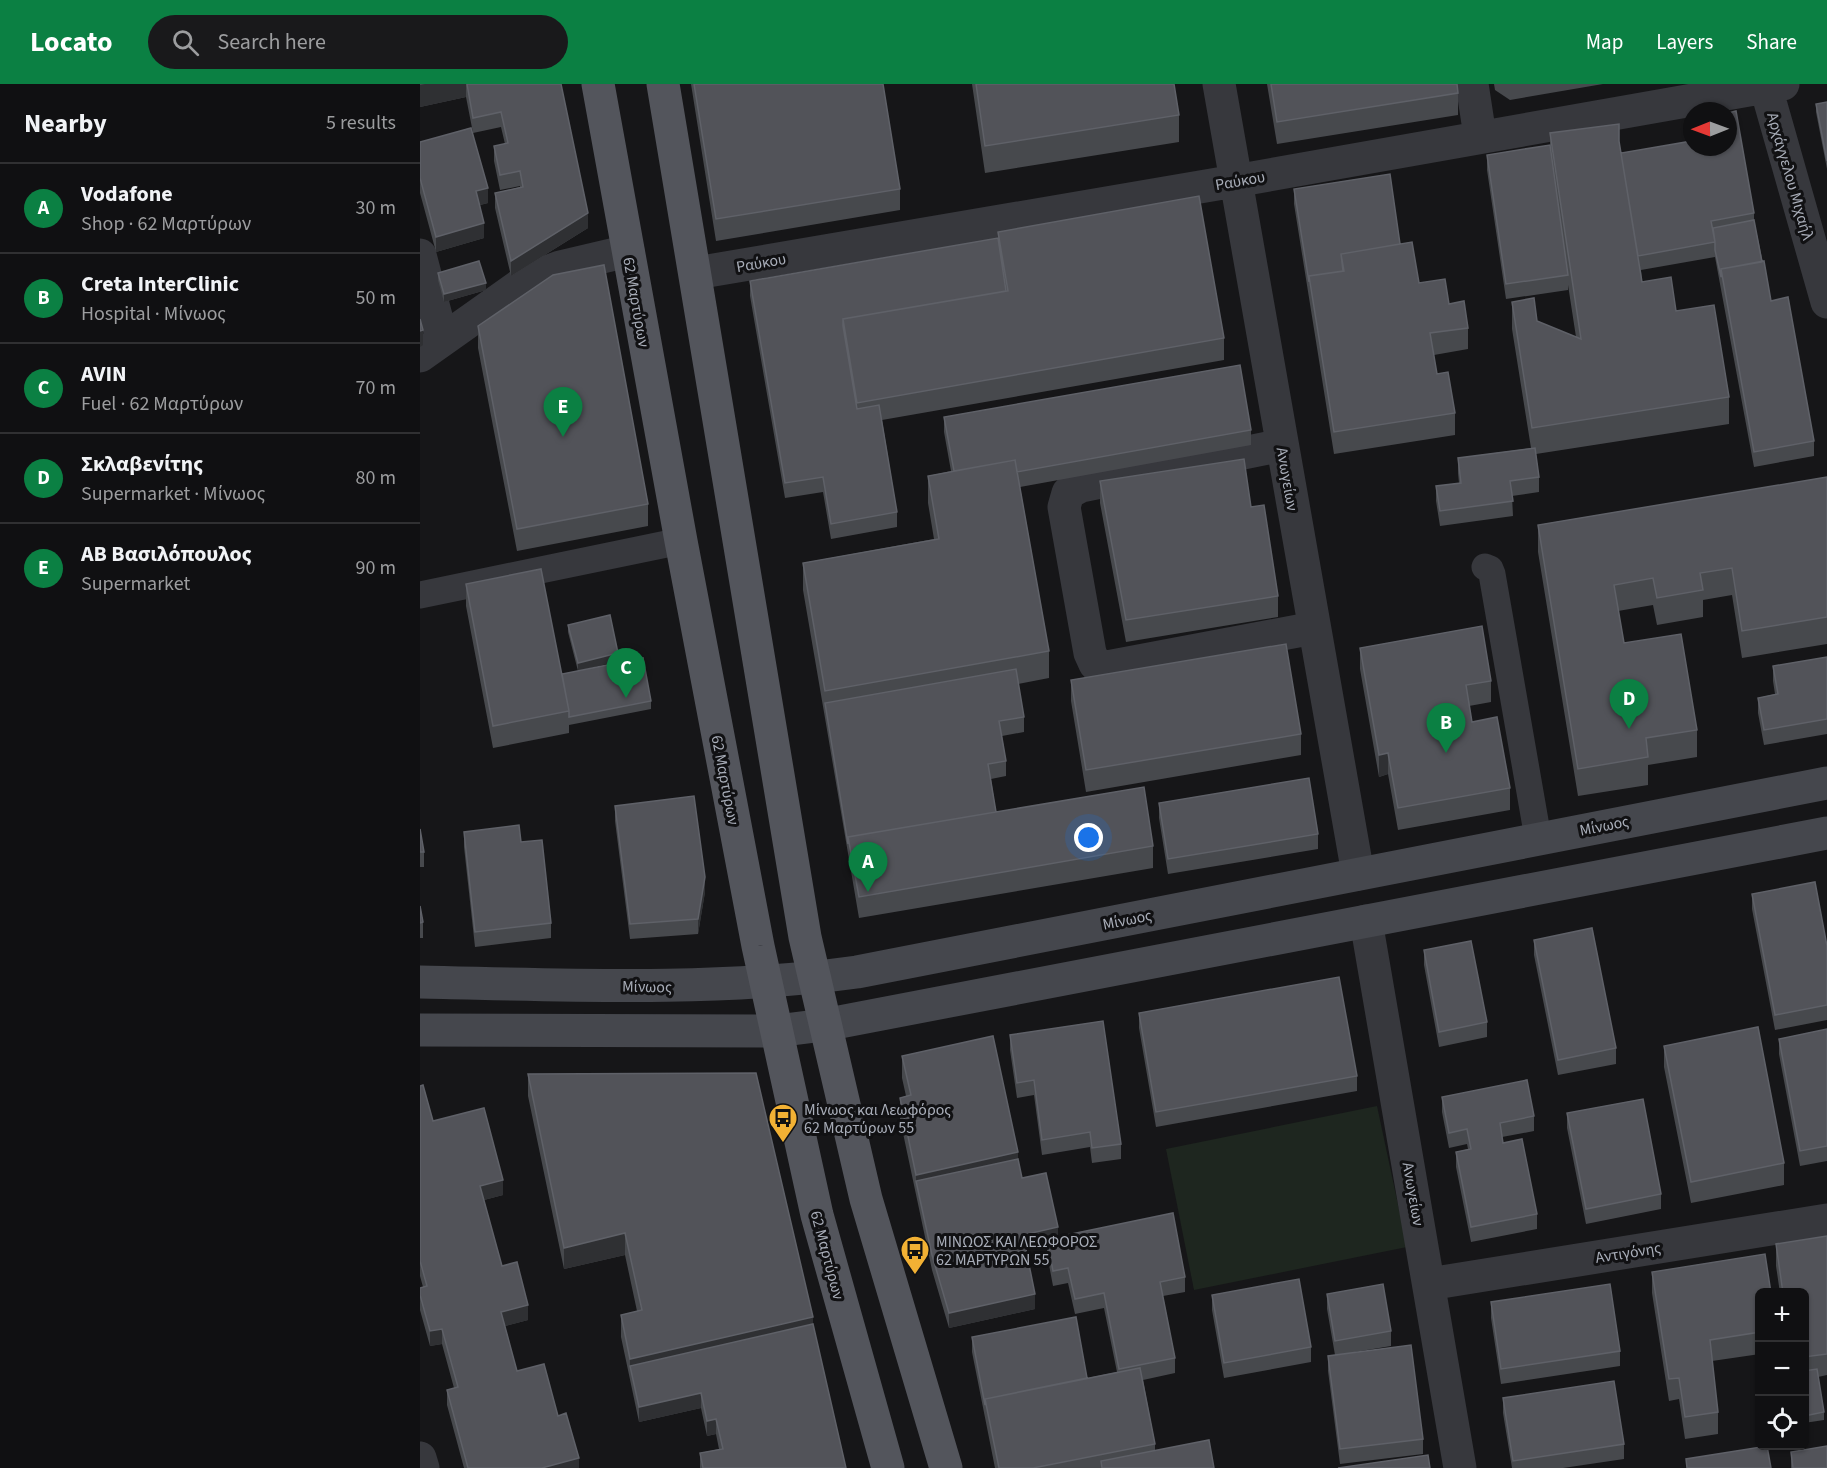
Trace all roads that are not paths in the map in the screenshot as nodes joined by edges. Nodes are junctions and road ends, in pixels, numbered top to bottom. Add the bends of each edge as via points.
1 (598, 84) edge
2 (663, 84) edge
3 (1219, 84) edge
4 (1472, 84) edge
5 (1771, 85) edge
6 (1480, 136) junction
7 (1235, 182) junction
8 (628, 251) junction
9 (420, 255) edge
10 (696, 273) junction
11 (1827, 302) edge
12 (431, 347) edge
13 (1282, 445) junction
14 (681, 541) junction
15 (1485, 567) dead end
16 (420, 595) edge
17 (1314, 628) junction
18 (1827, 783) edge
19 (1827, 833) edge
20 (1538, 838) junction
21 (1358, 874) junction
22 (1366, 921) junction
23 (814, 978) junction
24 (420, 982) edge
25 (766, 982) junction
26 (824, 1025) junction
27 (420, 1030) edge
28 (776, 1031) junction
29 (1827, 1220) edge
30 (1429, 1284) junction
31 (420, 1458) edge
32 (423, 1468) edge
33 (888, 1468) edge
34 (946, 1468) edge
35 (1460, 1468) edge

1 - 8 main road, 62 Μαρτύρων
2 - 10 main road
3 - 7 street, Ανωγείων
4 - 6 street
5 - 6 street, Ραύκου
5 - 11 street, Αρχάγγελου Μιχαήλ
6 - 7 street, Ραύκου
7 - 10 street, Ραύκου
7 - 13 street, Ανωγείων
8 - 12 street via 530,278
8 - 14 main road, 62 Μαρτύρων
9 - 12 street
10 - 23 main road
13 - 17 street, Ανωγείων
13 - 17 street via 1080,486 1068,493 1064,507 1095,664 1107,667
14 - 16 lane
14 - 25 main road, 62 Μαρτύρων
15 - 20 lane via 1492,574
17 - 21 street, Ανωγείων
18 - 20 main road, Μίνωος
19 - 22 main road
20 - 21 main road, Μίνωος
21 - 23 main road, Μίνωος
22 - 26 main road
22 - 30 street, Ανωγείων
23 - 25 main road, Μίνωος
23 - 26 main road
24 - 25 main road, Μίνωος via 678,987
25 - 28 main road, 62 Μαρτύρων
26 - 28 main road
26 - 34 main road via 866,1199
27 - 28 main road
28 - 33 main road, 62 Μαρτύρων via 817,1215
29 - 30 street, Αντιγόνης
30 - 35 street, Ανωγείων
31 - 32 street

